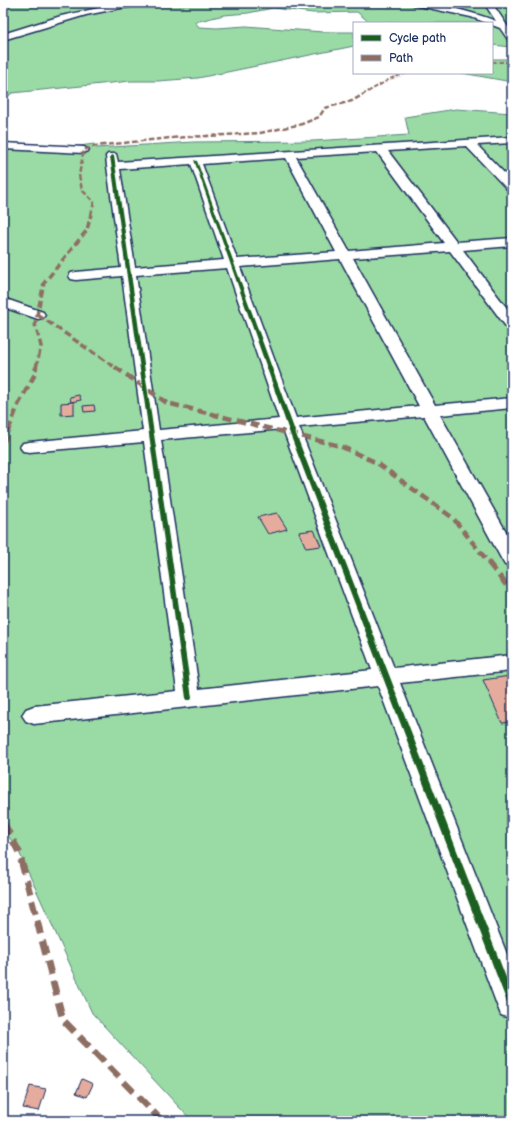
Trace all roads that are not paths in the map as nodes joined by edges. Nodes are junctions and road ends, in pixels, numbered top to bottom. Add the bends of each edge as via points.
1 (144, 3) edge
2 (414, 3) edge
3 (488, 3) edge
4 (492, 22) edge
5 (493, 22) edge
6 (503, 26) junction
7 (3, 37) edge
8 (512, 39) edge
9 (512, 140) edge
10 (468, 142) junction
11 (3, 146) edge
12 (380, 148) junction
13 (84, 150) dead end
14 (289, 154) junction
15 (195, 161) junction
16 (512, 188) edge
17 (512, 242) edge
18 (453, 246) junction
19 (344, 255) junction
20 (232, 264) junction
21 (128, 272) junction
22 (76, 276) dead end
23 (3, 302) edge
24 (38, 315) dead end
25 (512, 325) edge
26 (512, 403) edge
27 (430, 411) junction
28 (289, 424) junction
29 (152, 436) junction
30 (29, 447) dead end
31 (512, 560) edge
32 (512, 664) edge
33 (386, 677) junction
34 (189, 698) junction
35 (34, 715) dead end
36 (512, 1005) edge

1 - 7 street via 103,8
2 - 4 street via 473,15
3 - 6 street
5 - 6 street
6 - 8 street
9 - 10 street
10 - 12 street
10 - 16 street
11 - 13 street
12 - 14 street
12 - 18 street
14 - 15 street
14 - 19 street
15 - 20 street
15 - 21 street via 112,161
17 - 18 street
18 - 19 street
18 - 25 street
19 - 20 street
19 - 27 street
20 - 21 street
20 - 28 street
21 - 22 street
21 - 29 street
23 - 24 street
26 - 27 street
27 - 28 street
27 - 31 street
28 - 29 street
28 - 33 street
29 - 30 street
29 - 34 street
32 - 33 street
33 - 34 street
33 - 36 street
34 - 35 street

